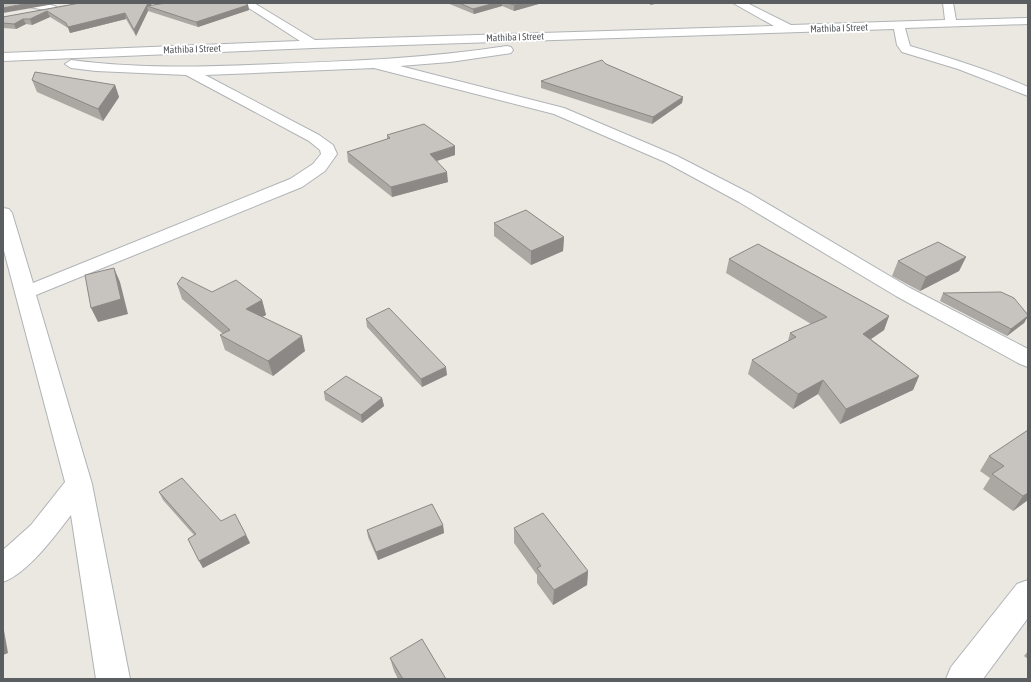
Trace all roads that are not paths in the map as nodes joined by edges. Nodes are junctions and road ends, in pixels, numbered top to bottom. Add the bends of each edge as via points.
1 (246, 3) edge
2 (738, 3) edge
3 (948, 3) edge
4 (3, 4) edge
5 (65, 6) edge
6 (52, 8) junction
7 (17, 15) edge
8 (1028, 21) edge
9 (951, 24) junction
10 (899, 26) junction
11 (791, 29) junction
12 (546, 36) junction
13 (313, 44) junction
14 (23, 56) junction
15 (3, 58) edge
16 (374, 64) junction
17 (187, 71) junction
18 (1028, 92) edge
19 (3, 213) edge
20 (27, 292) junction
21 (1028, 359) edge
22 (79, 484) junction
23 (3, 569) edge
24 (1028, 594) edge
25 (113, 679) edge
26 (963, 679) edge

1 - 13 street
2 - 11 street
3 - 9 street
4 - 6 street via 29,4
5 - 6 street
6 - 7 street
8 - 9 street, Mathiba I Street
9 - 10 street, Mathiba I Street
10 - 11 street, Mathiba I Street
10 - 18 street via 906,49 963,66
11 - 12 street, Mathiba I Street
12 - 13 street, Mathiba I Street
12 - 16 street via 529,45 498,51
13 - 14 street, Mathiba I Street
14 - 15 street, Mathiba I Street
14 - 17 street via 111,70
16 - 17 street
16 - 21 street via 559,111 671,159 745,198 903,292
17 - 20 street via 314,138 327,148 329,154 326,162 296,183
19 - 20 street
20 - 22 street
22 - 23 street via 41,533
22 - 25 street
24 - 26 street

